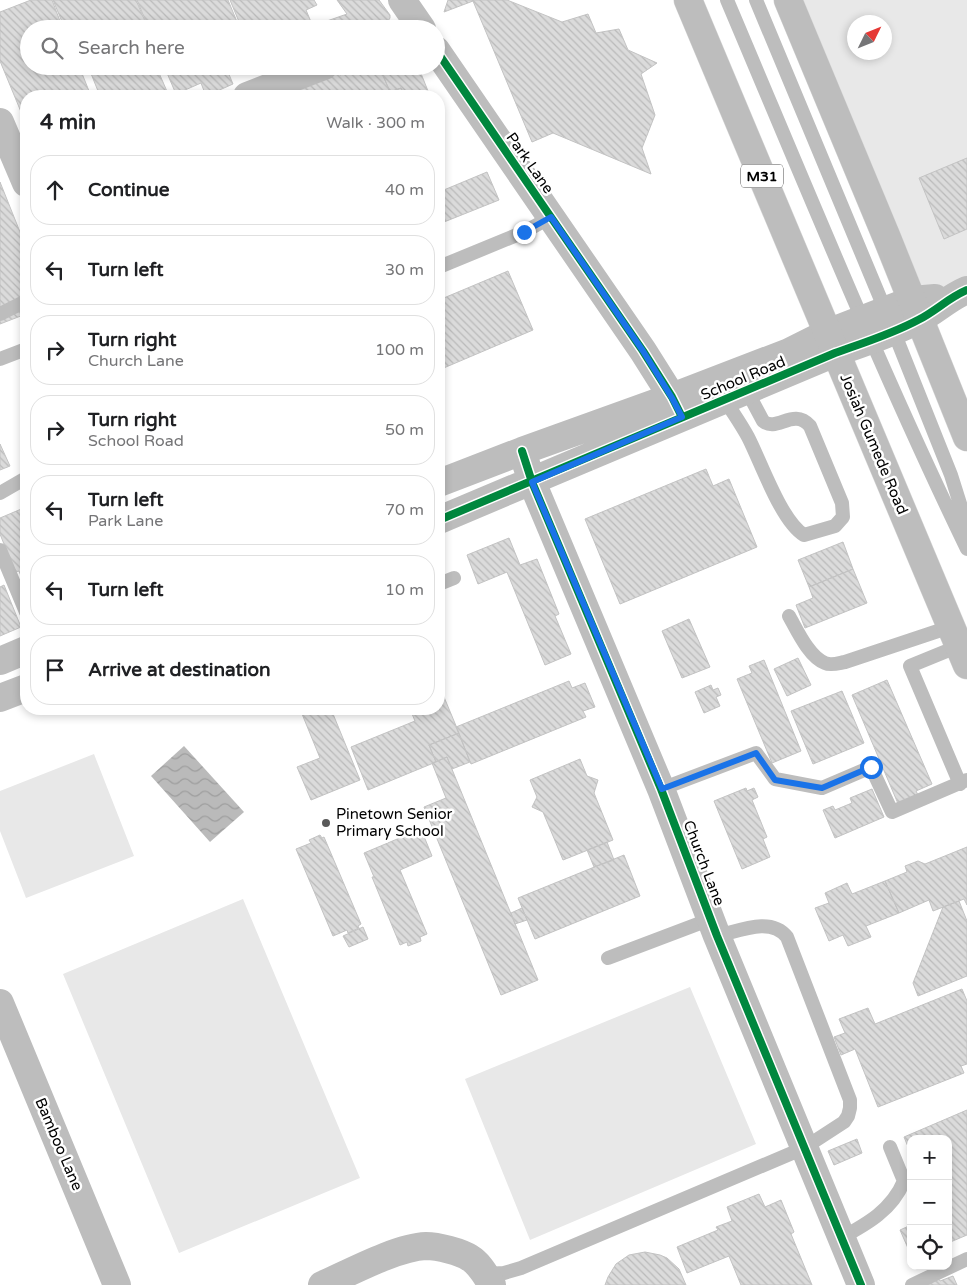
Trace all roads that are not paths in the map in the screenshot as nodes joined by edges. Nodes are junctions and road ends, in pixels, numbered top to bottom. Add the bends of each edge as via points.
1 (402, 0) edge
2 (688, 0) edge
3 (727, 0) edge
4 (756, 0) edge
5 (788, 0) edge
6 (415, 20) edge
7 (445, 63) edge
8 (301, 75) edge
9 (262, 90) edge
10 (0, 122) edge
11 (20, 168) edge
12 (551, 217) junction
13 (445, 265) edge
14 (960, 293) edge
15 (20, 305) edge
16 (916, 310) junction
17 (0, 314) edge
18 (879, 326) junction
19 (831, 343) junction
20 (20, 351) edge
21 (0, 359) edge
22 (736, 396) junction
23 (678, 407) junction
24 (967, 437) edge
25 (522, 451) junction
26 (20, 481) edge
27 (445, 482) edge
28 (532, 482) junction
29 (0, 493) edge
30 (445, 518) edge
31 (967, 526) edge
32 (967, 549) edge
33 (0, 550) edge
34 (454, 578) dead end
35 (445, 582) edge
36 (20, 598) edge
37 (789, 616) dead end
38 (959, 646) edge
39 (20, 653) edge
40 (0, 661) edge
41 (20, 690) edge
42 (0, 698) edge
43 (963, 782) edge
44 (662, 789) junction
45 (714, 927) junction
46 (608, 958) dead end
47 (0, 1003) edge
48 (890, 1147) dead end
49 (804, 1148) junction
50 (841, 1238) junction
51 (967, 1259) edge
52 (488, 1279) edge
53 (117, 1285) edge
54 (322, 1285) edge
55 (860, 1285) edge
56 (912, 1285) edge

1 - 6 street
2 - 19 street, Josiah Gumede Road / M31
3 - 18 lane
4 - 18 lane
5 - 16 street
7 - 12 street, Park Lane
8 - 9 street
10 - 11 street
12 - 13 lane via 524,232
12 - 23 street, Park Lane
14 - 16 street
15 - 17 lane
16 - 18 street
16 - 24 street
18 - 19 street
18 - 31 lane via 952,475
18 - 32 lane via 935,483
19 - 22 street, School Road
19 - 23 street, School Road via 789,352
19 - 38 street, Josiah Gumede Road / M31
20 - 21 lane
22 - 22 lane via 768,424 796,418 810,426 842,503 843,517 835,526 804,534 794,526 748,437
22 - 23 street, School Road
23 - 25 street, School Road
23 - 28 street, School Road
25 - 27 street, School Road
25 - 28 street, Church Lane
26 - 29 lane
28 - 30 street, School Road
28 - 44 street, Church Lane
33 - 36 lane
34 - 35 lane
37 - 38 lane via 807,646 825,664
38 - 43 lane via 910,666
39 - 40 street
41 - 42 street
43 - 44 lane via 892,812 871,767 822,788 775,780 756,753
44 - 45 street, Church Lane
45 - 46 lane
45 - 49 street, Church Lane
45 - 49 lane via 771,926 787,937 850,1100 844,1122
47 - 53 street, Bamboo Lane
48 - 50 lane via 904,1181 896,1198 875,1218
49 - 50 street, Church Lane
49 - 52 lane via 522,1268
50 - 55 street, Church Lane
51 - 56 lane
52 - 54 street via 470,1258 443,1248 426,1246 398,1252

